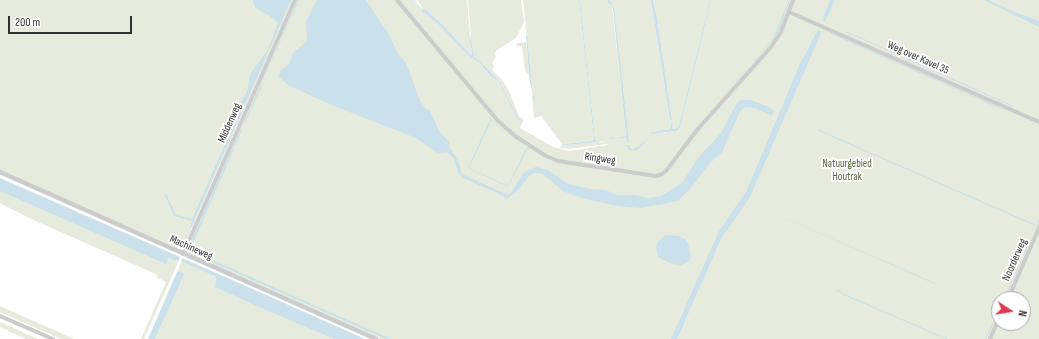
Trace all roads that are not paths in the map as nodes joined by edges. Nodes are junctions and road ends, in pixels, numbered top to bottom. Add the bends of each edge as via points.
1 (295, 0) edge
2 (397, 0) edge
3 (793, 0) edge
4 (789, 12) junction
5 (1039, 122) edge
6 (0, 172) edge
7 (1039, 228) edge
8 (182, 254) junction
9 (1011, 291) edge
10 (0, 316) edge
11 (53, 339) edge
12 (376, 339) edge

1 - 8 street, Middenweg
2 - 4 street, Ringweg via 498,121 515,136 558,161 654,176 666,171 694,134 771,47 781,32
3 - 4 street, Ringweg
4 - 5 street, Weg over Kavel 35
6 - 8 street, Machineweg
7 - 9 street, Noorderweg
8 - 12 street, Machineweg
10 - 11 street

